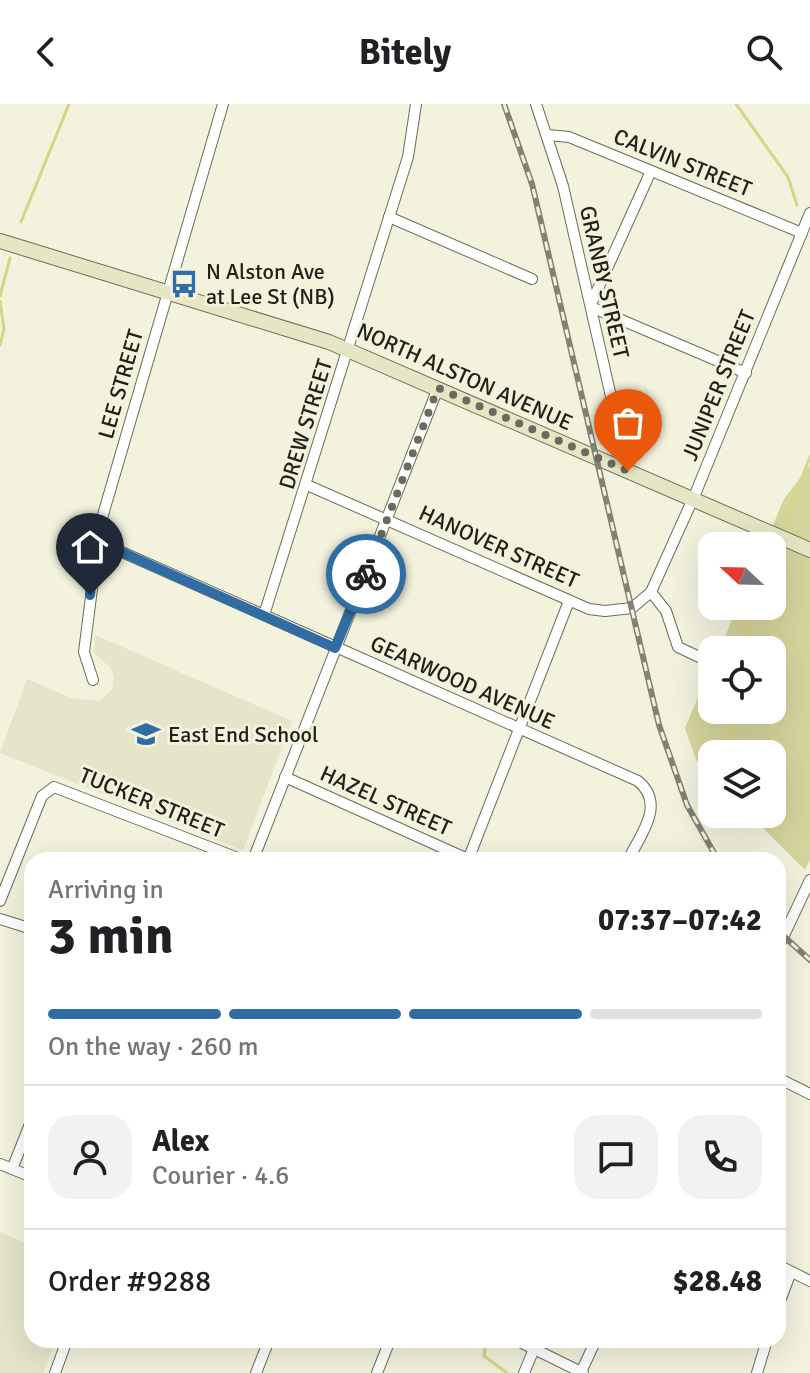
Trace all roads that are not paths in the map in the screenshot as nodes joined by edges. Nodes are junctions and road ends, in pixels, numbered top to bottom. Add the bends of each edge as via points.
1 (223, 104) edge
2 (416, 104) edge
3 (536, 104) edge
4 (548, 135) junction
5 (651, 171) junction
6 (810, 213) edge
7 (389, 217) junction
8 (802, 233) junction
9 (0, 241) edge
10 (532, 279) dead end
11 (167, 293) junction
12 (591, 306) junction
13 (348, 349) junction
14 (746, 373) junction
15 (438, 388) junction
16 (628, 471) junction
17 (307, 485) junction
18 (693, 499) junction
19 (388, 519) junction
20 (97, 541) junction
21 (810, 550) edge
22 (651, 592) junction
23 (569, 601) junction
24 (632, 608) joint
25 (264, 615) junction
26 (335, 648) junction
27 (698, 657) edge
28 (93, 680) dead end
29 (518, 729) junction
30 (285, 777) junction
31 (223, 852) edge
32 (256, 852) edge
33 (451, 852) edge
34 (472, 852) edge
35 (632, 852) edge
36 (810, 880) edge
37 (0, 901) edge
38 (0, 919) edge
39 (24, 926) edge
40 (786, 931) edge
41 (786, 1082) edge
42 (810, 1094) edge
43 (24, 1139) edge
44 (0, 1164) edge
45 (12, 1169) junction
46 (24, 1174) edge
47 (786, 1269) edge
48 (791, 1272) junction
49 (810, 1281) edge
50 (786, 1285) edge
51 (64, 1348) edge
52 (266, 1348) edge
53 (387, 1348) edge
54 (593, 1348) edge
55 (765, 1348) edge
56 (534, 1349) joint
57 (55, 1373) edge
58 (256, 1373) edge
59 (377, 1373) edge
60 (524, 1373) edge
61 (582, 1373) edge
62 (757, 1373) edge

1 - 11 street, LEE STREET
2 - 7 street, DREW STREET via 408,157
3 - 4 street, GRANBY STREET
4 - 5 street, CALVIN STREET via 569,137
4 - 12 street, GRANBY STREET
5 - 8 street, CALVIN STREET
5 - 12 street
6 - 8 street, JUNIPER STREET
7 - 10 street
7 - 13 street, DREW STREET
8 - 14 street, JUNIPER STREET
9 - 11 main road, NORTH ALSTON AVENUE
11 - 13 main road, NORTH ALSTON AVENUE
11 - 20 street, LEE STREET
12 - 14 street
12 - 16 street, GRANBY STREET
13 - 15 main road, NORTH ALSTON AVENUE
13 - 17 street, DREW STREET
14 - 18 street, JUNIPER STREET
15 - 16 main road, NORTH ALSTON AVENUE
15 - 19 street
16 - 18 main road, NORTH ALSTON AVENUE
17 - 19 street, HANOVER STREET
17 - 25 street, DREW STREET
18 - 21 main road, NORTH ALSTON AVENUE
18 - 22 street, JUNIPER STREET
19 - 23 street, HANOVER STREET
19 - 26 street
20 - 25 street, GEARWOOD AVENUE
20 - 28 street, LEE STREET via 84,652
22 - 24 street, JUNIPER STREET
22 - 27 street via 666,611 678,647
23 - 24 street, HANOVER STREET via 605,611
23 - 29 street
25 - 26 street, GEARWOOD AVENUE
26 - 29 street, GEARWOOD AVENUE
26 - 30 street
29 - 34 street
29 - 35 street, GEARWOOD AVENUE via 638,781 649,791 652,808
30 - 32 street
30 - 33 street, HAZEL STREET
31 - 37 street, TUCKER STREET via 62,788 46,790
36 - 40 street
38 - 39 street
41 - 42 street
43 - 45 street
44 - 45 street
45 - 46 street
47 - 48 street
48 - 49 street
48 - 50 street
51 - 57 street
52 - 58 street
53 - 59 street
54 - 61 street
55 - 62 street
56 - 60 street
56 - 61 street

